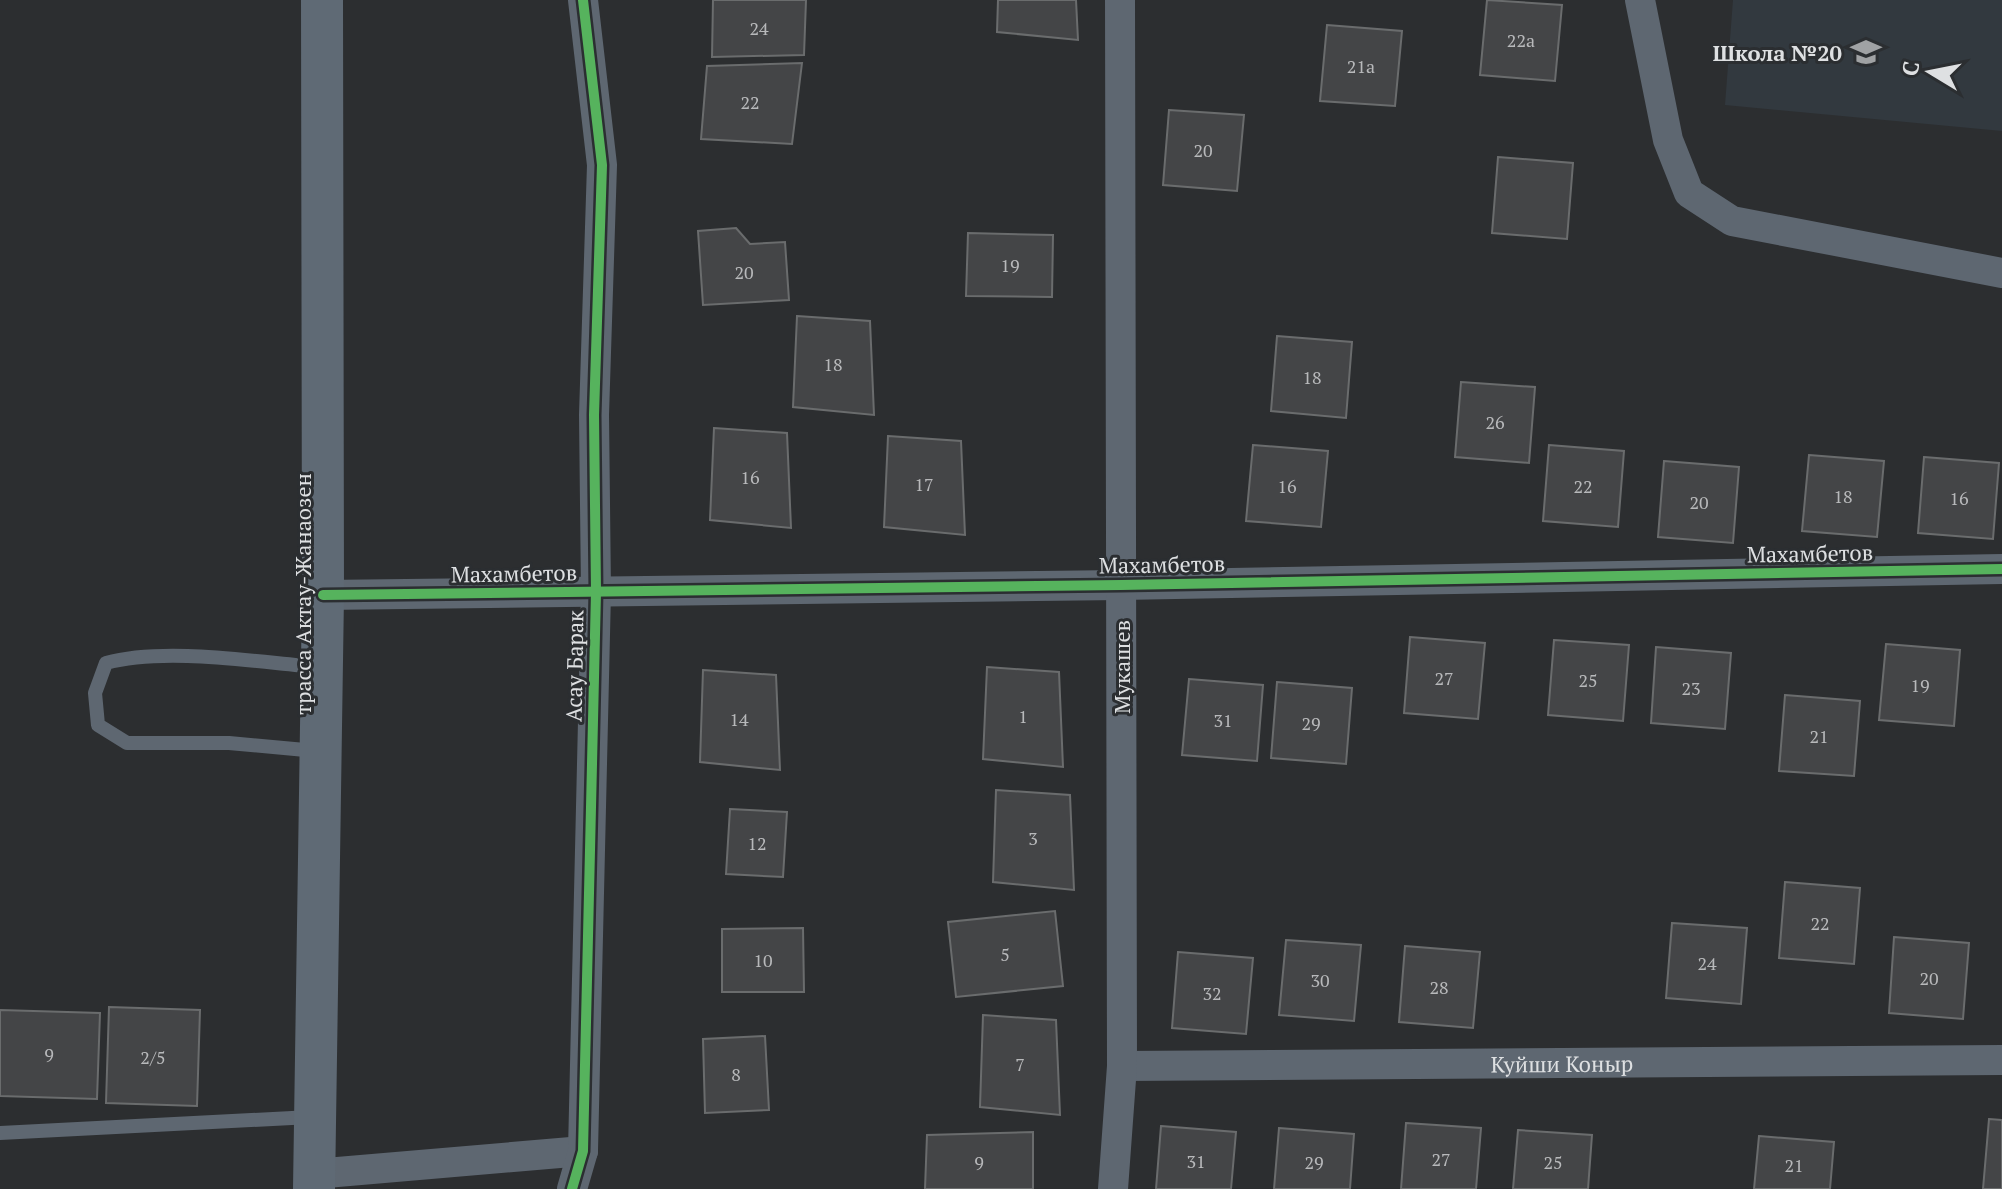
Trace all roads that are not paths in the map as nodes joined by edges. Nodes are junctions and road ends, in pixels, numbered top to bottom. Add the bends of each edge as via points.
1 (322, 0) edge
2 (583, 0) edge
3 (1120, 0) edge
4 (1640, 0) edge
5 (2002, 273) edge
6 (2002, 569) edge
7 (1121, 585) junction
8 (596, 592) junction
9 (323, 595) junction
10 (321, 668) junction
11 (321, 751) junction
12 (2002, 1060) edge
13 (1122, 1066) junction
14 (315, 1117) junction
15 (0, 1133) edge
16 (583, 1151) junction
17 (314, 1181) edge
18 (572, 1189) edge
19 (1113, 1189) edge

1 - 9 main road, трасса Актау-Жанаозен
2 - 8 street, Асау Барак via 602,165 594,415
3 - 7 street, Мукашев
4 - 5 street via 1668,140 1689,193 1732,221
6 - 7 street, Махамбетов
7 - 8 street, Махамбетов
7 - 13 street, Мукашев
8 - 9 street, Махамбетов
8 - 16 street, Асау Барак
9 - 10 main road, трасса Актау-Жанаозен
10 - 11 main road, трасса Актау-Жанаозен
10 - 11 lane via 205,658 125,658 106,663 95,693 98,725 127,743 229,743
11 - 14 main road, трасса Актау-Жанаозен
12 - 13 street, Куйши Коныр
13 - 19 street, Мукашев
14 - 15 lane
14 - 17 main road, трасса Актау-Жанаозен
16 - 17 street
16 - 18 street, Асау Барак

